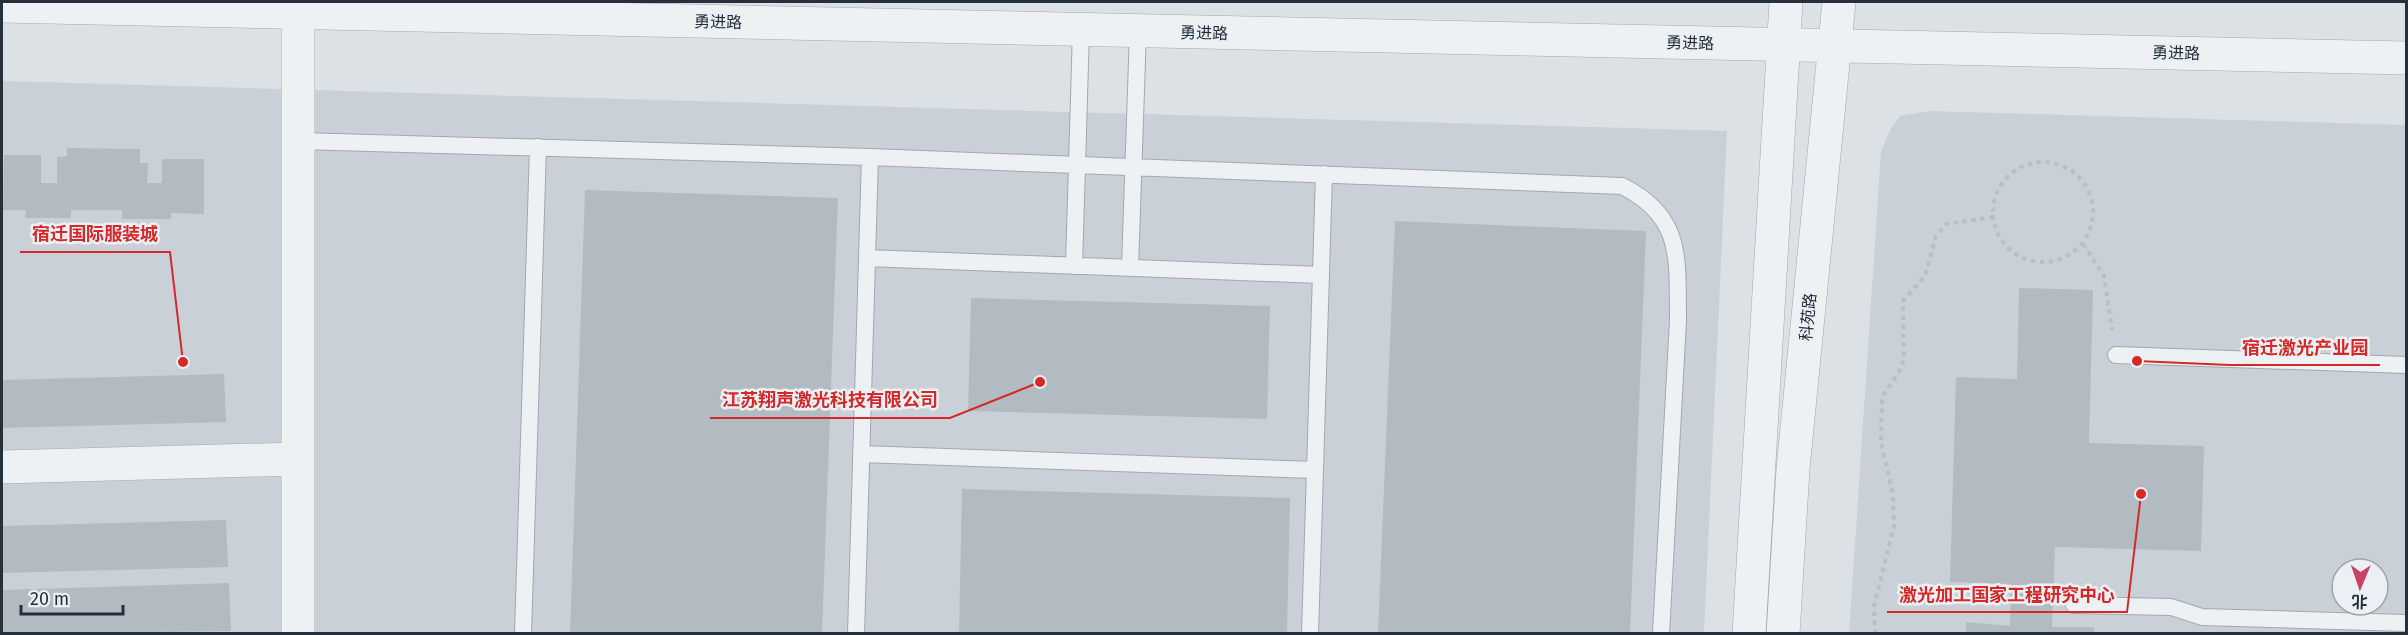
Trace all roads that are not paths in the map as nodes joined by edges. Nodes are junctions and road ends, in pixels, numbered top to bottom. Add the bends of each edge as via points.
1 (1786, 2) edge
2 (1839, 2) edge
3 (2, 6) edge
4 (298, 13) junction
5 (1081, 30) junction
6 (1138, 31) junction
7 (1783, 45) junction
8 (1836, 46) junction
9 (2406, 58) edge
10 (300, 141) junction
11 (538, 147) junction
12 (870, 157) junction
13 (1078, 166) junction
14 (1134, 168) junction
15 (1324, 174) junction
16 (867, 258) junction
17 (1074, 266) junction
18 (1130, 268) junction
19 (1321, 275) junction
20 (2116, 355) road end
21 (2406, 365) edge
22 (861, 454) junction
23 (297, 459) junction
24 (2, 468) edge
25 (1315, 470) junction
26 (2074, 605) dead end
27 (2406, 623) edge
28 (2202, 625) edge
29 (298, 633) edge
30 (523, 633) edge
31 (856, 633) edge
32 (1310, 633) edge
33 (1661, 633) edge
34 (1749, 633) edge
35 (1783, 633) edge

1 - 7 street
2 - 8 street, 科苑路
3 - 4 street, 勇进路
4 - 5 street, 勇进路
4 - 10 street
5 - 6 street, 勇进路
5 - 13 lane
6 - 7 street, 勇进路
6 - 14 lane
7 - 8 street, 勇进路
7 - 34 street
8 - 9 street, 勇进路
8 - 35 street, 科苑路 via 1793,469
10 - 11 lane
10 - 23 street
11 - 12 lane
11 - 30 lane
12 - 13 lane
12 - 16 lane
13 - 14 lane
13 - 17 lane
14 - 15 lane
14 - 18 lane
15 - 19 lane
15 - 33 lane via 1622,186 1646,197 1661,214 1673,239 1678,320
16 - 17 lane
16 - 22 lane
17 - 18 lane
18 - 19 lane
19 - 25 lane
20 - 21 lane
22 - 25 lane
22 - 31 lane
23 - 24 street
23 - 29 street
25 - 32 lane
26 - 28 lane via 2171,607
27 - 28 lane

